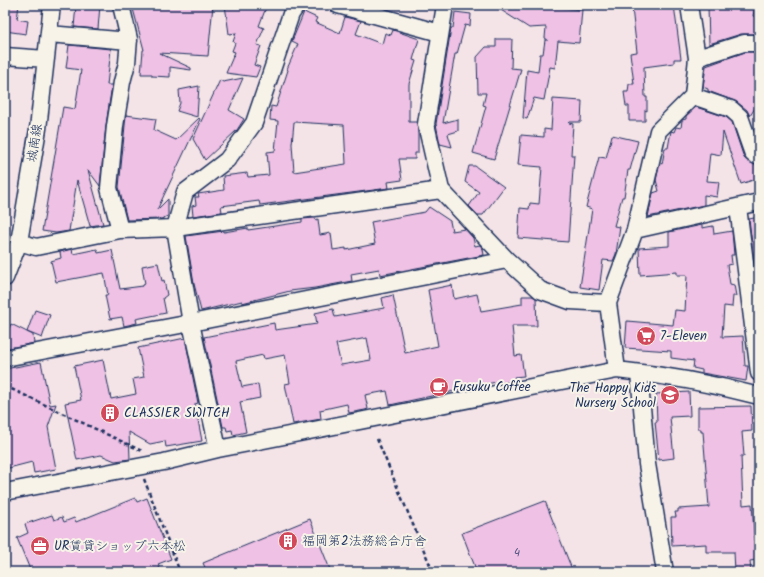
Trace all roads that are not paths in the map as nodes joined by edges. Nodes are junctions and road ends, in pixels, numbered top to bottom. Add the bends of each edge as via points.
1 (52, 5) edge
2 (121, 5) edge
3 (297, 5) edge
4 (338, 5) edge
5 (445, 5) edge
6 (689, 5) edge
7 (440, 33) junction
8 (49, 34) junction
9 (129, 41) junction
10 (759, 43) edge
11 (5, 56) edge
12 (697, 58) junction
13 (46, 59) junction
14 (693, 96) junction
15 (759, 157) edge
16 (441, 190) junction
17 (759, 202) edge
18 (738, 207) junction
19 (175, 228) junction
20 (120, 230) junction
21 (635, 230) junction
22 (19, 242) junction
23 (507, 260) junction
24 (6, 275) edge
25 (608, 303) junction
26 (191, 323) junction
27 (5, 358) edge
28 (617, 370) junction
29 (639, 373) junction
30 (759, 373) edge
31 (759, 396) edge
32 (218, 449) junction
33 (5, 492) edge
34 (665, 572) edge

1 - 8 street, 城南線
2 - 9 street
3 - 19 street via 291,14 254,123 228,160 185,192
4 - 7 street
5 - 7 street
6 - 12 street
7 - 16 street via 426,124
8 - 9 street
8 - 13 street, 城南線
9 - 20 street via 115,126 109,188
10 - 12 street via 744,43
11 - 13 street
12 - 14 street
13 - 22 street, 城南線 via 38,129
14 - 15 street via 731,109 740,118 753,154
14 - 21 street via 658,131
16 - 19 street
16 - 23 street
17 - 18 street
18 - 21 street
18 - 30 street
19 - 20 street
19 - 26 street
20 - 22 street via 36,247
21 - 25 street
22 - 24 street, 城南線
23 - 25 street via 540,290 570,302
23 - 26 street
25 - 28 street
26 - 27 street
26 - 32 street
28 - 29 street
28 - 32 street
29 - 31 street via 729,388
29 - 34 street via 647,464
32 - 33 street via 164,462

